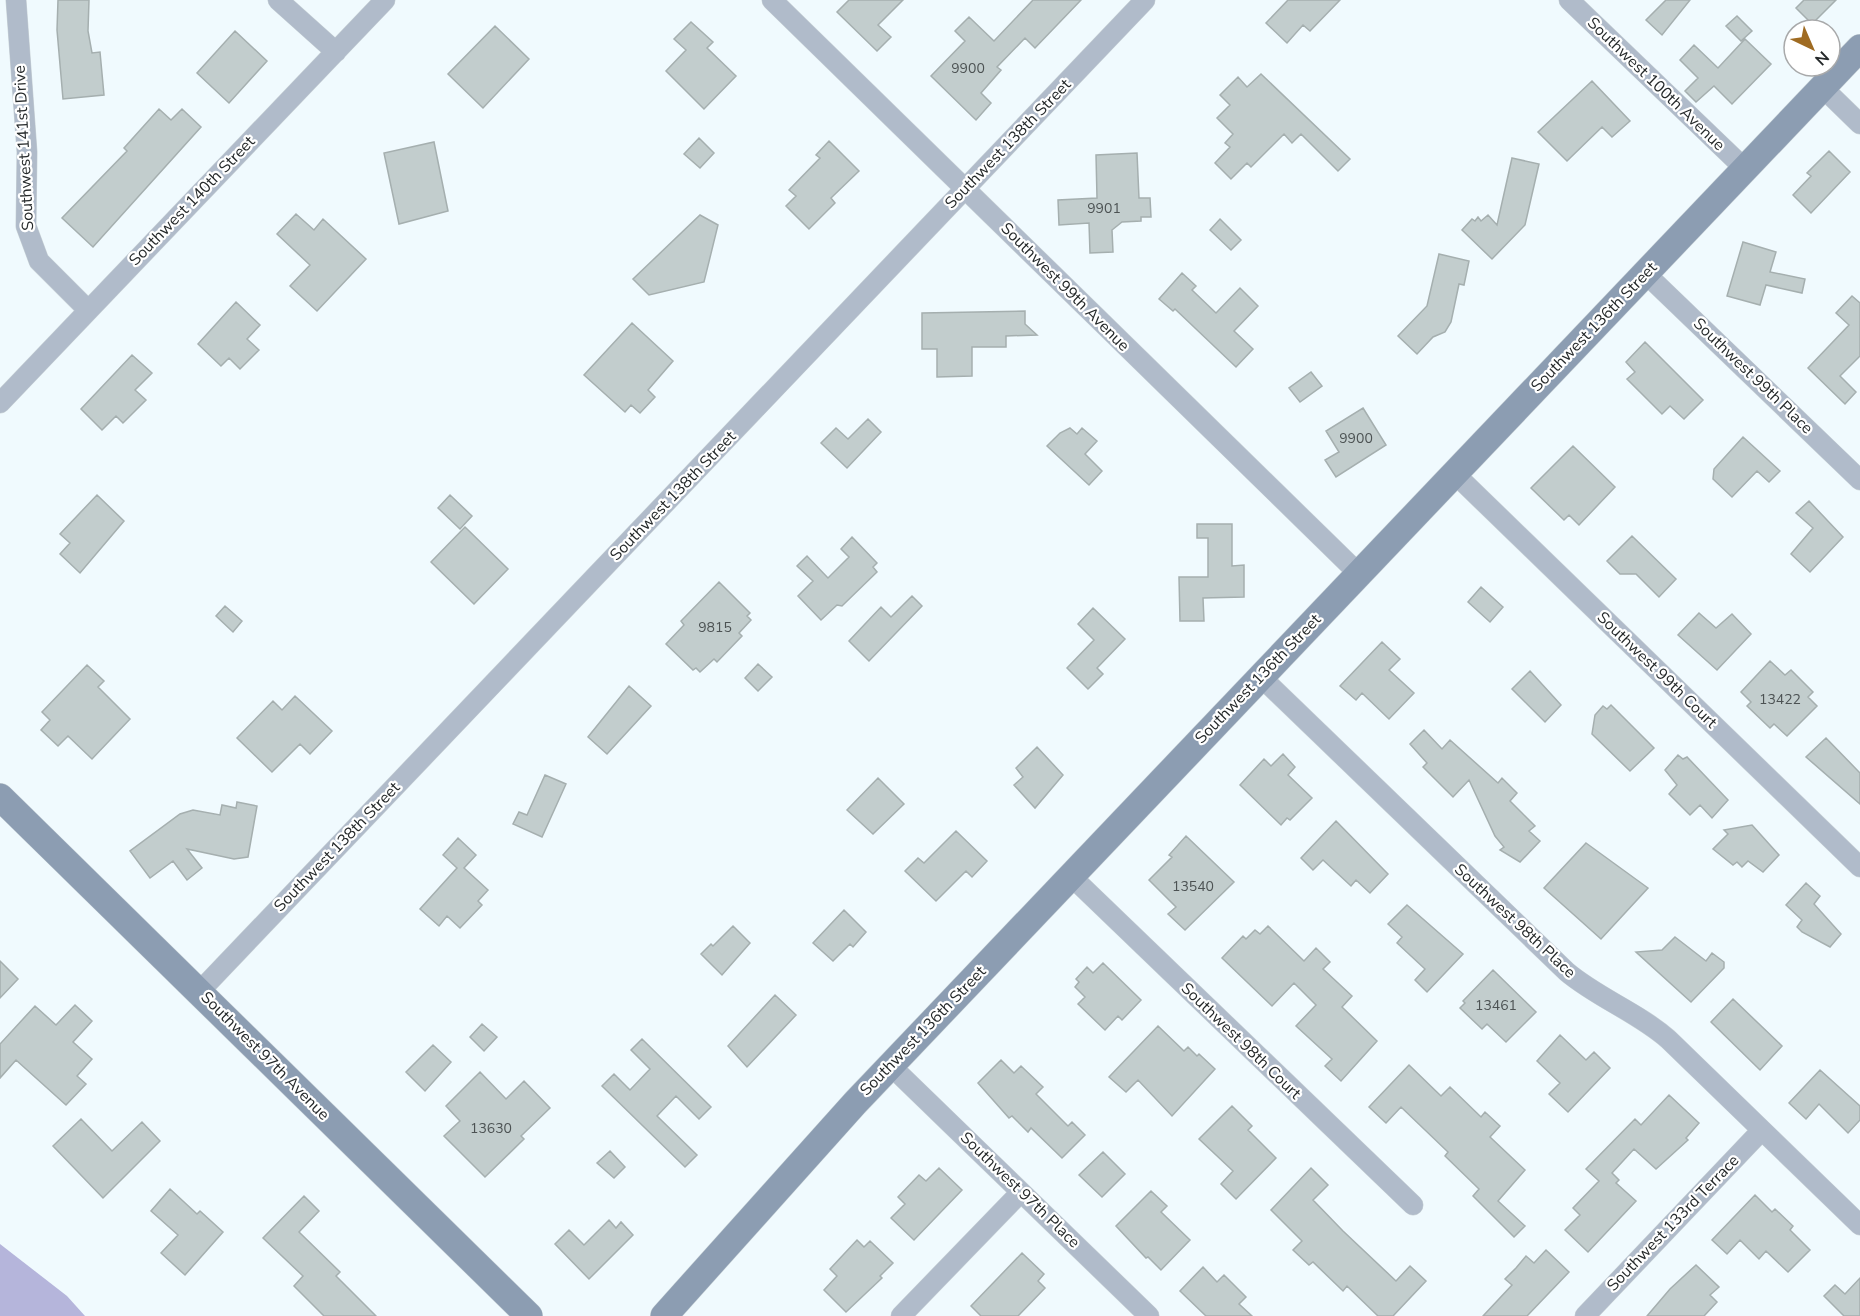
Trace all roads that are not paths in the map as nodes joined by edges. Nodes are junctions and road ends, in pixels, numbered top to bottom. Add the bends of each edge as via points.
1 (16, 0) edge
2 (278, 0) edge
3 (385, 0) edge
4 (772, 0) edge
5 (1145, 0) edge
6 (1569, 0) edge
7 (1860, 48) edge
8 (336, 52) junction
9 (1822, 87) junction
10 (1860, 124) edge
11 (1744, 168) junction
12 (966, 189) junction
13 (1645, 273) junction
14 (88, 310) junction
15 (0, 403) edge
16 (1454, 473) junction
17 (1860, 480) edge
18 (1359, 574) junction
19 (1260, 676) junction
20 (0, 797) edge
21 (1860, 867) edge
22 (1071, 876) junction
23 (200, 991) junction
24 (890, 1065) junction
25 (1761, 1131) junction
26 (1021, 1192) junction
27 (1413, 1205) dead end
28 (1860, 1225) edge
29 (529, 1316) edge
30 (664, 1316) edge
31 (901, 1316) edge
32 (1149, 1316) edge
33 (1585, 1316) edge

1 - 14 street, Southwest 141st Drive via 27,152 26,226 39,261
2 - 8 street
3 - 8 street, Southwest 140th Street
4 - 12 street, Southwest 99th Avenue
5 - 12 street, Southwest 138th Street
6 - 11 street, Southwest 100th Avenue
7 - 9 street, Southwest 136th Street
8 - 14 street, Southwest 140th Street
9 - 10 street
9 - 11 street, Southwest 136th Street
11 - 13 street, Southwest 136th Street
12 - 18 street, Southwest 99th Avenue
12 - 23 street, Southwest 138th Street
13 - 16 street, Southwest 136th Street
13 - 17 street, Southwest 99th Place
14 - 15 street, Southwest 140th Street
16 - 18 street, Southwest 136th Street
16 - 21 street, Southwest 99th Court
18 - 19 street, Southwest 136th Street
19 - 22 street, Southwest 136th Street
19 - 25 street, Southwest 98th Place via 1567,972 1651,1024
20 - 23 street, Southwest 97th Avenue
22 - 24 street, Southwest 136th Street
22 - 27 street, Southwest 98th Court
23 - 29 street, Southwest 97th Avenue
24 - 26 street, Southwest 97th Place
24 - 30 street, Southwest 136th Street
25 - 28 street, Southwest 98th Place
25 - 33 street, Southwest 133rd Terrace
26 - 31 street
26 - 32 street, Southwest 97th Place

